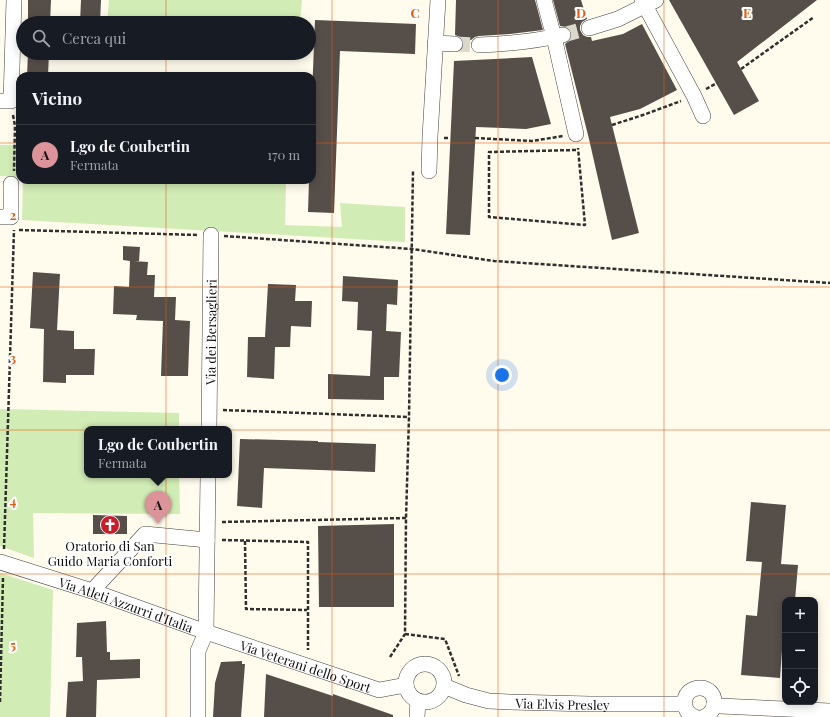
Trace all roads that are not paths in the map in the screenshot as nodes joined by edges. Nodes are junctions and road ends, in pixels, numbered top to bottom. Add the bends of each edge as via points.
1 (14, 0) edge
2 (438, 0) edge
3 (544, 0) edge
4 (648, 2) edge
5 (589, 28) tunnel mouth
6 (559, 36) junction
7 (435, 43) junction
8 (455, 44) tunnel mouth
9 (480, 44) tunnel mouth
10 (5, 101) edge
11 (703, 116) dead end
12 (576, 134) road end
13 (429, 171) dead end
14 (12, 180) road end
15 (0, 217) edge
16 (211, 235) dead end
17 (209, 426) edge
18 (208, 478) edge
19 (207, 540) junction
20 (2, 562) edge
21 (92, 591) junction
22 (206, 632) junction
23 (406, 686) junction
24 (444, 686) junction
25 (418, 701) junction
26 (684, 704) junction
27 (714, 704) junction
28 (830, 711) edge
29 (198, 717) edge
30 (417, 717) edge
31 (695, 717) edge
32 (704, 717) edge

1 - 10 street
2 - 7 street
3 - 6 street
4 - 5 street via 618,19
4 - 11 street
6 - 9 street via 509,44
6 - 12 street
7 - 8 street
7 - 13 street
14 - 15 street via 11,217
16 - 17 street, Via dei Bersaglieri
18 - 19 street
19 - 21 street via 145,534
19 - 22 street
20 - 21 street, Via Atleti Azzurri d'Italia
21 - 22 street, Via Atleti Azzurri d'Italia
22 - 23 street, Via Veterani dello Sport via 379,690
22 - 29 street via 198,651
23 - 24 street via 408,673 418,665 425,664 437,668 444,679
23 - 25 street via 410,695
24 - 25 street via 435,699
24 - 26 street, Via Elvis Presley via 489,701
25 - 30 street
26 - 27 street via 690,691 704,688 712,695
26 - 31 street via 688,713
27 - 28 street
27 - 32 street via 711,713

